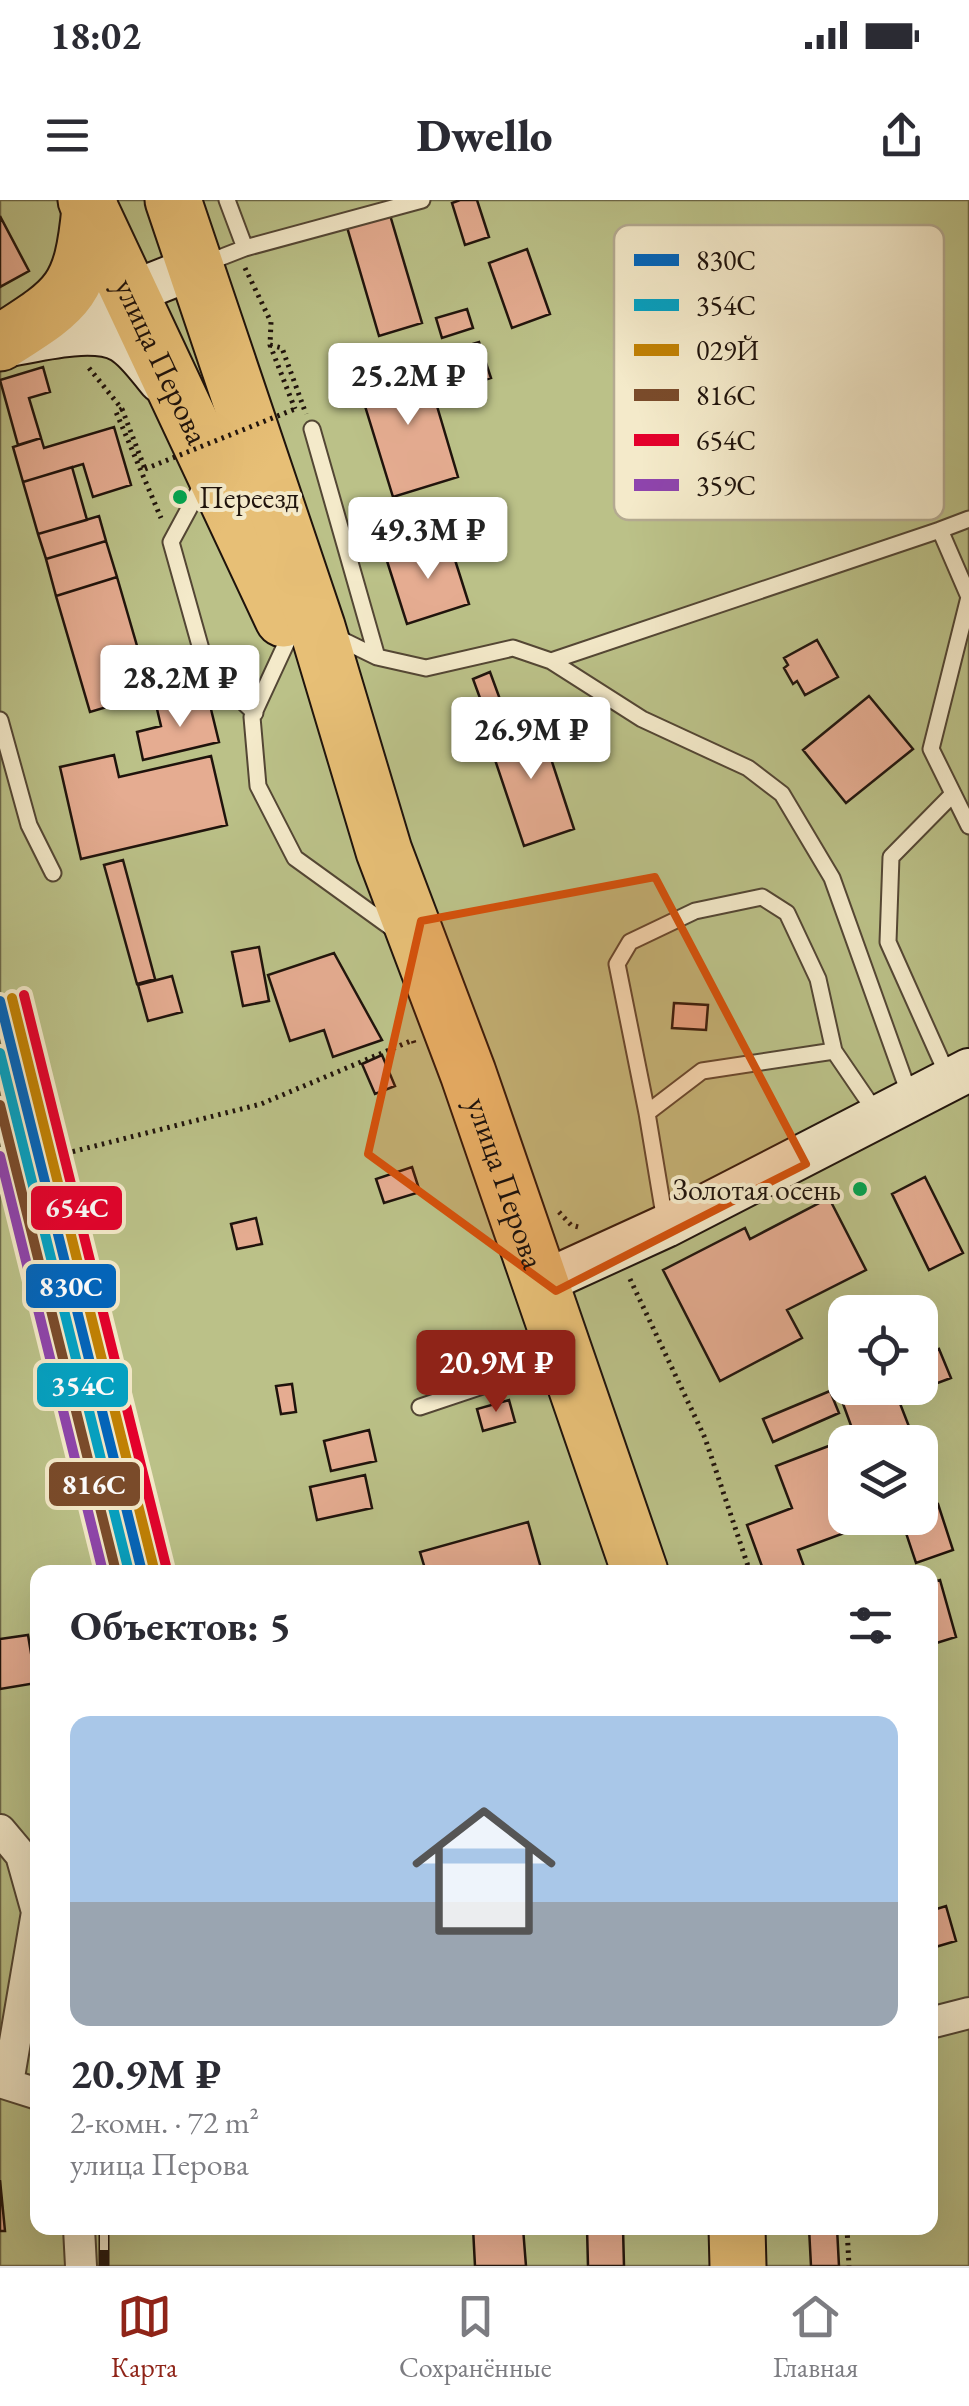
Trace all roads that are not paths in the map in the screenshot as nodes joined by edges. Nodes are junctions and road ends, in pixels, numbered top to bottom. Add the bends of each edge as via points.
1 (144, 200) edge
2 (173, 200) edge
3 (227, 200) edge
4 (422, 200) edge
5 (88, 204) edge
6 (226, 256) junction
7 (130, 292) junction
8 (0, 345) edge
9 (186, 412) junction
10 (312, 429) road end
11 (211, 467) junction
12 (969, 519) edge
13 (940, 530) junction
14 (969, 597) edge
15 (304, 631) junction
16 (378, 658) junction
17 (551, 662) junction
18 (254, 712) junction
19 (0, 720) edge
20 (954, 794) junction
21 (969, 826) edge
22 (53, 873) dead end
23 (420, 948) junction
24 (834, 1051) junction
25 (959, 1075) edge
26 (895, 1108) junction
27 (647, 1113) junction
28 (666, 1226) junction
29 (539, 1284) junction
30 (565, 1358) junction
31 (420, 1407) dead end
32 (638, 1565) edge
33 (0, 1830) edge
34 (30, 1887) edge
35 (30, 1948) edge
36 (969, 2013) edge
37 (938, 2020) edge
38 (4, 2082) edge
39 (30, 2091) edge
40 (79, 2235) edge
41 (737, 2235) edge
42 (81, 2266) edge
43 (738, 2266) edge

1 - 5 highway via 104,213
2 - 6 highway, улица Перова
3 - 6 lane
4 - 6 lane
5 - 7 highway, улица Перова
5 - 8 highway via 80,270 69,294
6 - 7 street
6 - 15 highway, улица Перова
7 - 8 street
7 - 9 highway, улица Перова
8 - 9 street via 66,336 116,338
9 - 11 highway, улица Перова
10 - 16 lane
11 - 15 highway, улица Перова
11 - 18 lane via 171,542 206,667
12 - 13 lane
13 - 14 lane
13 - 17 lane
14 - 20 lane via 931,749
15 - 16 lane
15 - 18 lane
15 - 23 highway, улица Перова
16 - 17 lane via 426,668 513,648
17 - 26 lane via 642,719 748,768 782,794 832,878
18 - 23 lane via 258,786 295,858
19 - 22 lane via 30,824
20 - 21 lane
20 - 25 lane via 891,857 888,942
23 - 29 highway, улица Перова
24 - 26 lane
24 - 27 lane via 702,1071
24 - 27 lane via 818,979 787,913 762,896 695,910 630,942 618,964
25 - 26 street
26 - 28 street
27 - 28 lane
28 - 29 street
29 - 30 highway, улица Перова
30 - 31 lane
30 - 32 highway, улица Перова
33 - 34 street via 21,1855
35 - 38 street
36 - 37 street
38 - 39 street
40 - 42 street
41 - 43 highway

